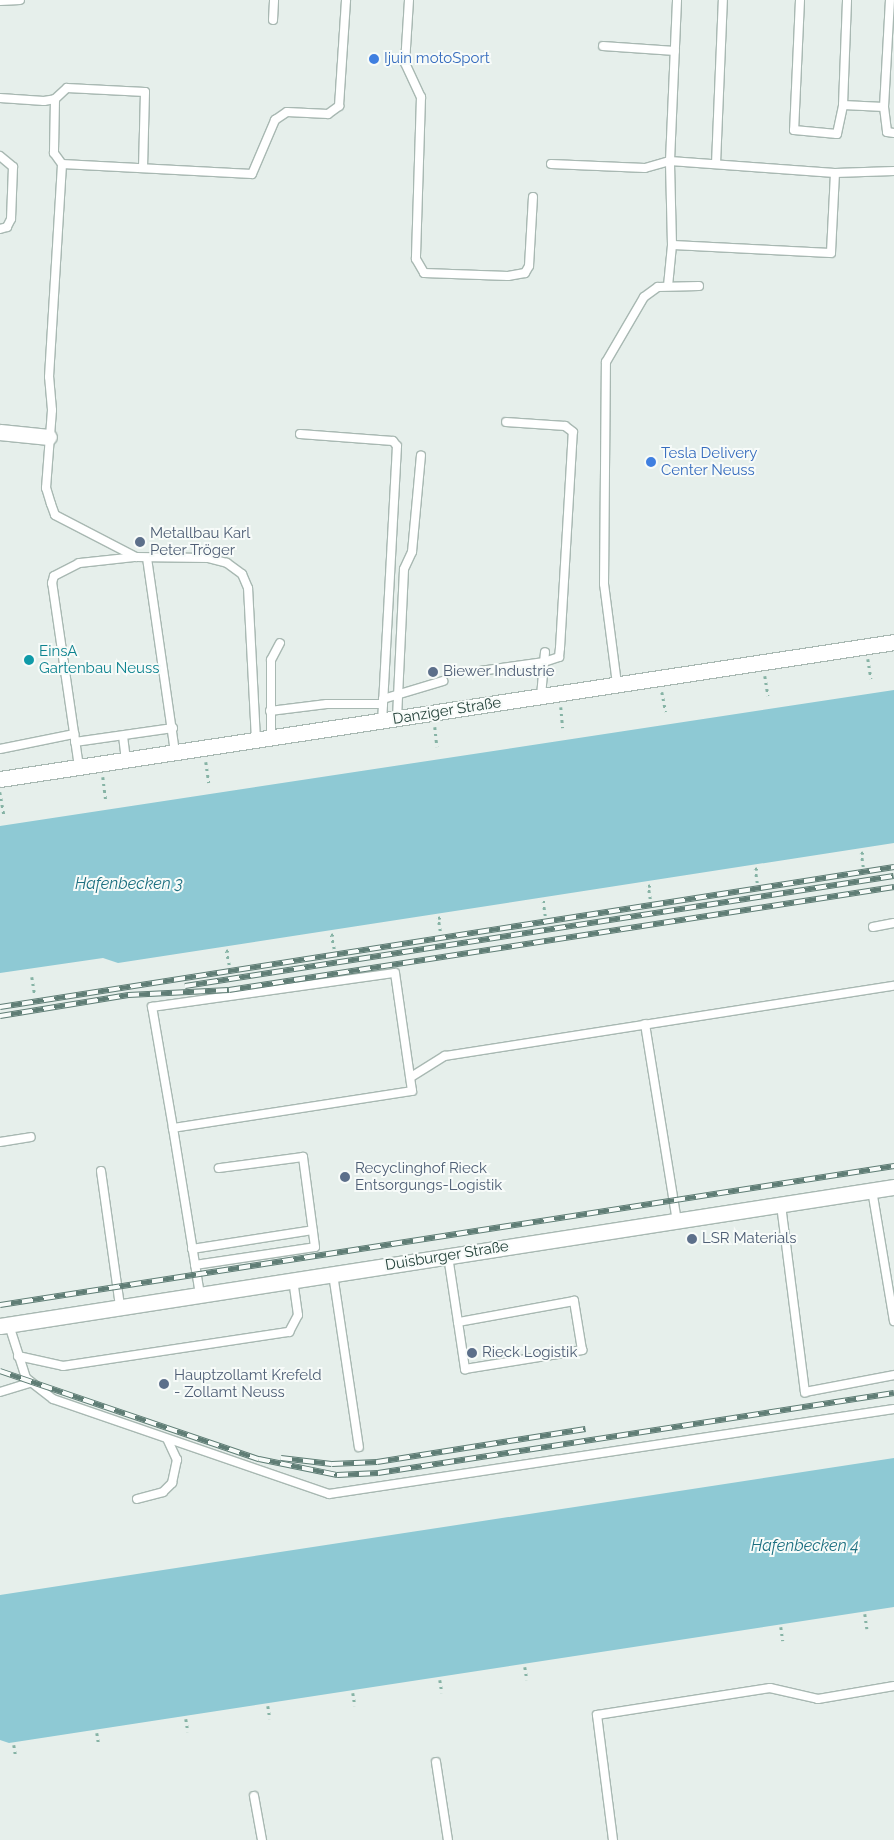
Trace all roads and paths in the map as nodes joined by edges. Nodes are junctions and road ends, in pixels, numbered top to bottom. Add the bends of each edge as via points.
1 (20, 0) edge
2 (274, 0) edge
3 (346, 0) edge
4 (409, 0) edge
5 (677, 0) edge
6 (724, 0) edge
7 (800, 0) edge
8 (847, 0) edge
9 (890, 0) edge
10 (0, 1) edge
11 (273, 20) dead end
12 (602, 46) dead end
13 (675, 51) junction
14 (0, 98) edge
15 (55, 99) junction
16 (843, 105) junction
17 (884, 107) junction
18 (894, 133) edge
19 (0, 156) edge
20 (670, 161) junction
21 (62, 164) junction
22 (551, 164) dead end
23 (716, 164) junction
24 (143, 168) junction
25 (894, 171) edge
26 (835, 173) junction
27 (533, 197) dead end
28 (0, 229) edge
29 (672, 245) junction
30 (668, 286) junction
31 (699, 286) dead end
32 (506, 422) dead end
33 (0, 432) edge
34 (300, 434) dead end
35 (49, 436) junction
36 (421, 455) dead end
37 (136, 556) junction
38 (147, 558) junction
39 (894, 642) edge
40 (280, 643) dead end
41 (544, 652) dead end
42 (868, 657) dead end
43 (544, 662) junction
44 (480, 671) dead end
45 (764, 675) dead end
46 (871, 679) dead end
47 (443, 681) dead end
48 (617, 684) junction
49 (662, 690) dead end
50 (397, 695) junction
51 (541, 696) junction
52 (768, 696) dead end
53 (383, 702) junction
54 (560, 706) dead end
55 (270, 711) junction
56 (666, 712) dead end
57 (397, 718) junction
58 (382, 720) junction
59 (434, 725) dead end
60 (173, 728) junction
61 (563, 728) dead end
62 (74, 734) junction
63 (123, 736) junction
64 (263, 739) junction
65 (75, 742) junction
66 (437, 747) dead end
67 (0, 749) edge
68 (175, 752) junction
69 (205, 758) dead end
70 (126, 760) junction
71 (79, 767) junction
72 (102, 776) dead end
73 (0, 779) edge
74 (209, 783) dead end
75 (0, 791) edge
76 (106, 800) dead end
77 (4, 815) dead end
78 (866, 852) dead end
79 (863, 867) dead end
80 (759, 868) dead end
81 (757, 883) dead end
82 (652, 885) dead end
83 (650, 899) dead end
84 (547, 902) dead end
85 (545, 916) dead end
86 (442, 917) dead end
87 (894, 923) edge
88 (873, 927) dead end
89 (440, 931) dead end
90 (335, 934) dead end
91 (334, 949) dead end
92 (230, 950) dead end
93 (229, 965) dead end
94 (32, 978) dead end
95 (894, 986) edge
96 (35, 995) dead end
97 (645, 1024) junction
98 (411, 1077) junction
99 (173, 1128) junction
100 (31, 1138) dead end
101 (0, 1142) edge
102 (219, 1168) dead end
103 (101, 1171) dead end
104 (894, 1187) edge
105 (872, 1190) junction
106 (781, 1205) junction
107 (677, 1221) junction
108 (313, 1230) junction
109 (192, 1249) junction
110 (448, 1256) junction
111 (195, 1265) junction
112 (333, 1274) junction
113 (293, 1280) junction
114 (200, 1294) junction
115 (892, 1302) edge
116 (120, 1307) junction
117 (894, 1321) edge
118 (458, 1322) junction
119 (5, 1326) edge
120 (18, 1356) junction
121 (894, 1375) edge
122 (30, 1383) junction
123 (0, 1392) edge
124 (894, 1409) edge
125 (168, 1440) junction
126 (358, 1447) dead end
127 (137, 1499) dead end
128 (865, 1614) dead end
129 (781, 1627) dead end
130 (867, 1629) dead end
131 (783, 1642) dead end
132 (525, 1667) dead end
133 (440, 1680) dead end
134 (527, 1680) dead end
135 (894, 1686) edge
136 (353, 1693) dead end
137 (442, 1693) dead end
138 (268, 1706) dead end
139 (355, 1706) dead end
140 (186, 1719) dead end
141 (270, 1719) dead end
142 (188, 1732) dead end
143 (97, 1733) dead end
144 (99, 1744) dead end
145 (14, 1745) dead end
146 (16, 1758) dead end
147 (436, 1762) dead end
148 (254, 1796) dead end
149 (262, 1840) edge
150 (448, 1840) edge
151 (613, 1840) edge

1 - 10 lane
2 - 11 lane
3 - 24 lane via 339,106 328,114 287,112 275,120 252,174
4 - 27 lane via 406,63 422,97 416,258 424,273 508,276 525,273 529,266
5 - 13 lane
6 - 23 lane
7 - 16 lane via 794,130 836,134
8 - 16 lane
9 - 17 lane
12 - 13 lane
13 - 20 lane
14 - 15 lane
15 - 21 lane via 54,153
15 - 24 lane via 67,88 145,92
16 - 17 lane
17 - 18 lane via 887,132
19 - 28 lane via 13,167 10,219 8,227
20 - 22 lane via 645,168
20 - 23 lane
20 - 29 lane
21 - 24 lane
21 - 35 lane
23 - 26 lane
25 - 26 lane
26 - 29 lane via 831,253
29 - 30 lane
30 - 31 lane
30 - 48 lane via 658,287 644,297 606,362 604,584
32 - 43 lane via 565,426 573,432 559,657
33 - 35 street
34 - 53 lane via 396,443
35 - 37 lane via 46,488 55,515
36 - 50 lane via 412,552 404,568
37 - 38 lane
37 - 62 lane via 79,563 54,576
38 - 60 lane
38 - 64 lane via 208,558 227,563 242,574 248,588
39 - 48 street, Danziger Straße
40 - 55 lane via 271,660
41 - 43 lane
42 - 46 path
43 - 44 lane
43 - 51 lane
45 - 52 path
47 - 50 lane
48 - 51 street, Danziger Straße
49 - 56 path
50 - 53 lane
50 - 57 lane
51 - 57 street, Danziger Straße
53 - 55 lane
53 - 58 lane
54 - 61 path
55 - 64 lane
57 - 58 street, Danziger Straße
58 - 64 street, Danziger Straße
59 - 66 path
60 - 63 lane
60 - 68 lane
62 - 65 lane
62 - 67 lane
63 - 65 lane
63 - 70 lane
64 - 68 street, Danziger Straße
65 - 71 lane
68 - 70 street, Danziger Straße
69 - 74 path
70 - 71 street, Danziger Straße
71 - 73 street, Danziger Straße
72 - 76 path
75 - 77 path
78 - 79 path via 862,853
80 - 81 path via 755,869
82 - 83 path via 648,886
84 - 85 path via 543,902
86 - 89 path via 438,918
87 - 88 lane
90 - 91 path via 331,935
92 - 93 path via 226,951
94 - 96 path
95 - 97 lane
97 - 98 lane via 445,1056
97 - 107 lane
98 - 99 lane via 412,1091
98 - 99 lane via 394,973 152,1007
99 - 109 lane
100 - 101 lane
102 - 108 lane via 303,1156
103 - 116 lane
104 - 105 street, Duisburger Straße
105 - 106 street, Duisburger Straße
105 - 115 lane
106 - 107 street, Duisburger Straße
106 - 121 lane via 804,1392
107 - 110 street, Duisburger Straße
108 - 109 lane
108 - 111 lane via 315,1247
109 - 111 lane
110 - 112 street, Duisburger Straße
110 - 118 lane
111 - 114 lane
112 - 113 street, Duisburger Straße
112 - 126 lane
113 - 114 street, Duisburger Straße
113 - 120 lane via 298,1315 289,1332 63,1366
114 - 116 street, Duisburger Straße
115 - 117 lane
116 - 119 street, Duisburger Straße
118 - 118 lane via 465,1369 582,1350 574,1301
119 - 120 lane
120 - 122 lane
122 - 123 lane
122 - 125 lane via 53,1399
124 - 125 lane via 329,1494
125 - 127 lane via 176,1460 172,1483 164,1492
128 - 130 path
129 - 131 path
132 - 134 path
133 - 137 path
135 - 151 lane via 818,1699 770,1688 597,1715
136 - 139 path
138 - 141 path
140 - 142 path
143 - 144 path
145 - 146 path
147 - 150 lane
148 - 149 lane

